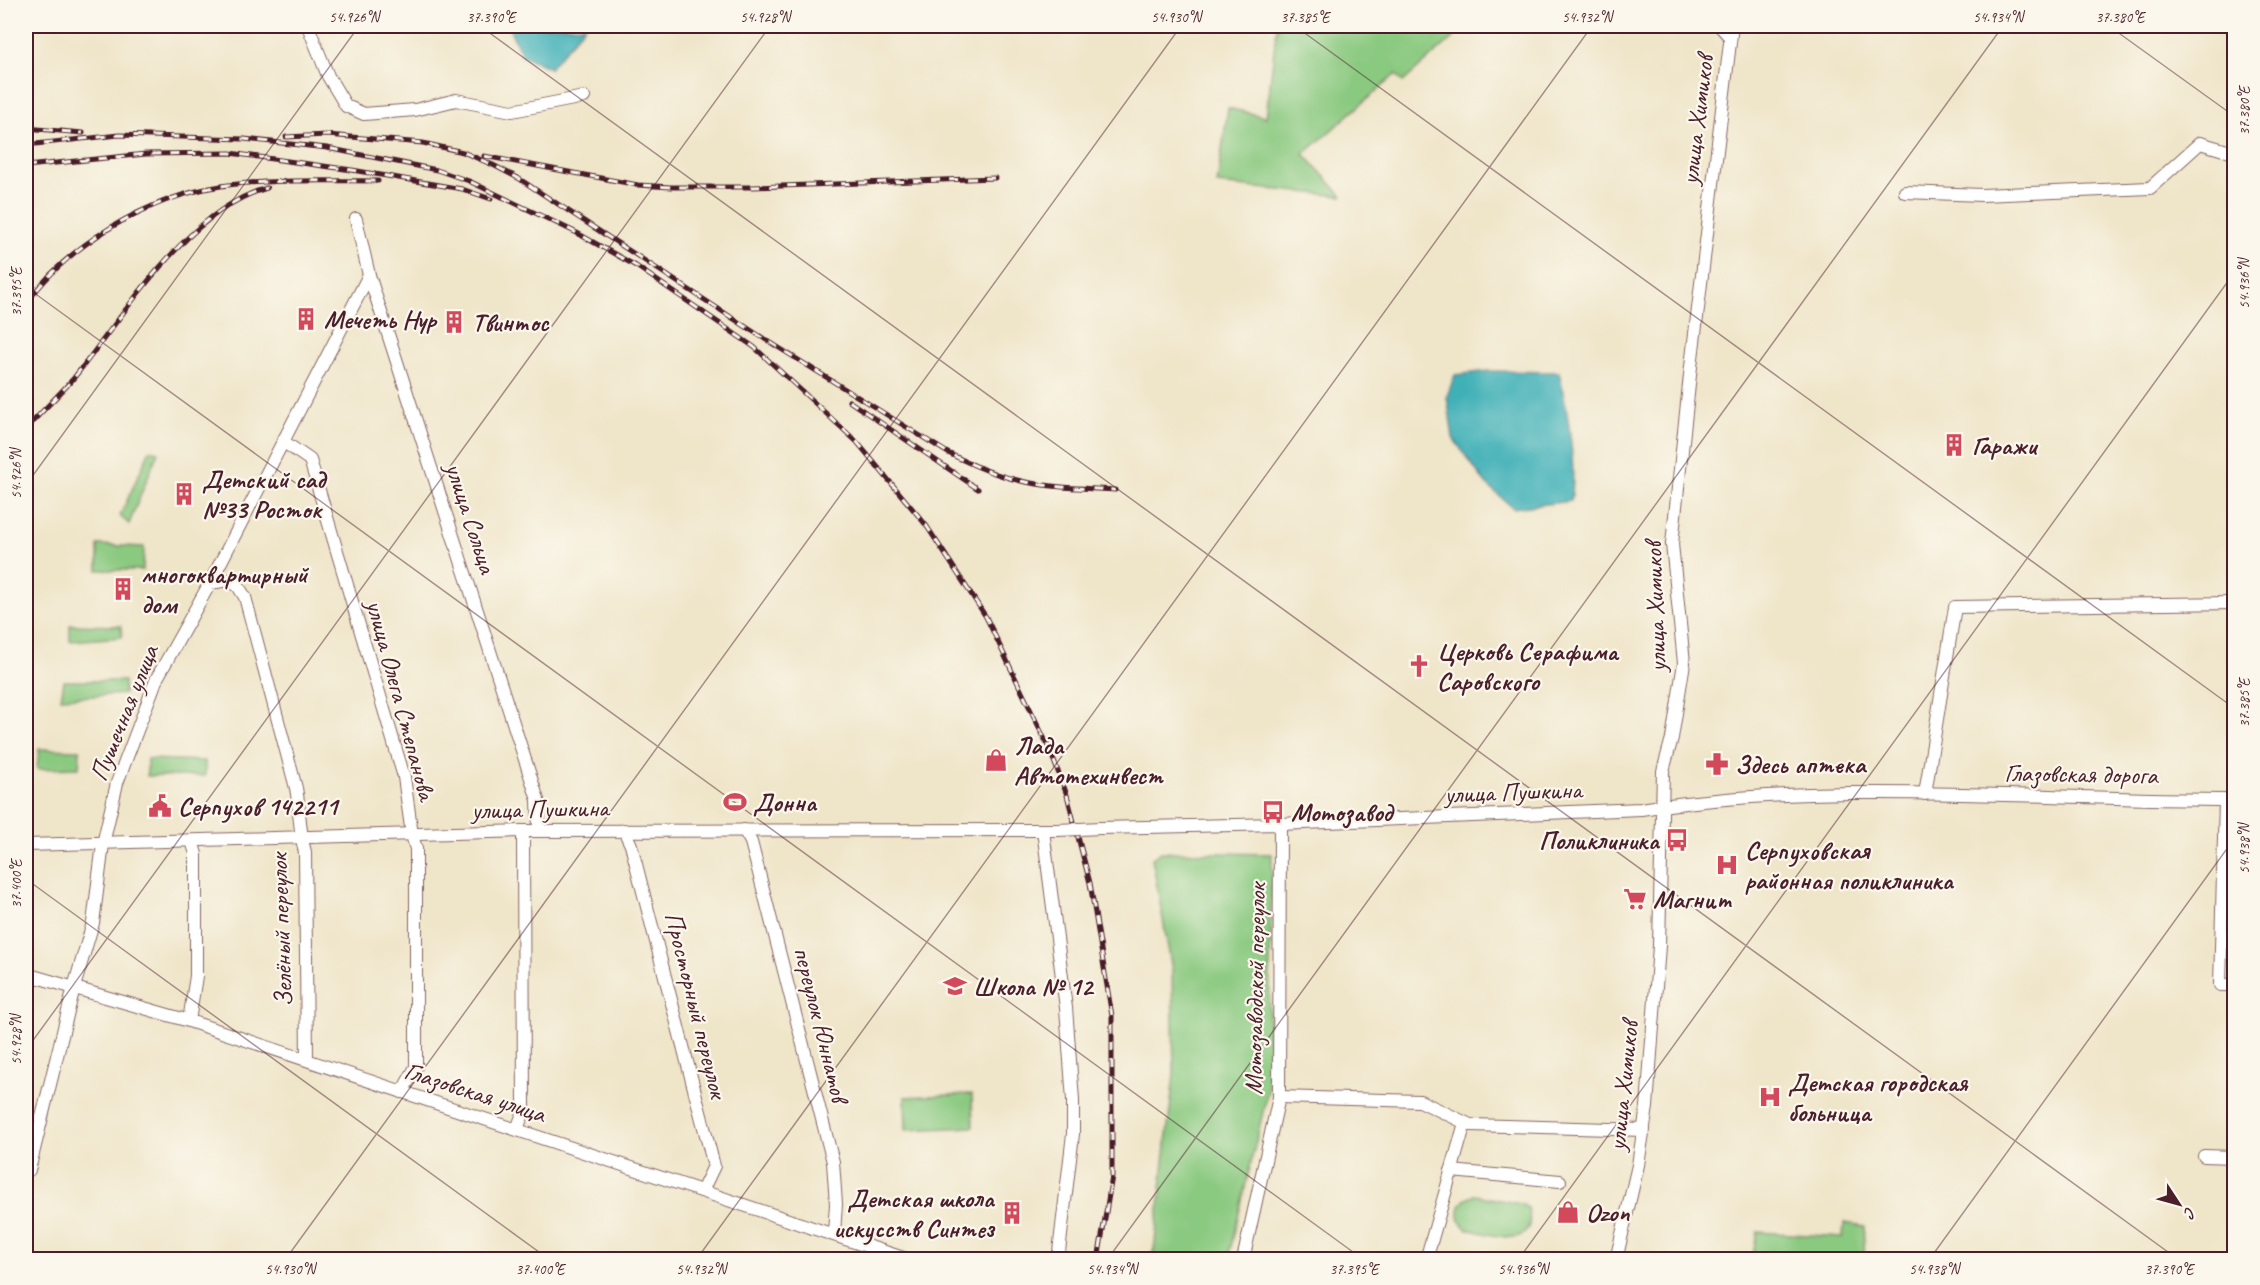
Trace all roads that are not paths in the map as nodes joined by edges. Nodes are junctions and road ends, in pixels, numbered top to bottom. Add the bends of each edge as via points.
1 (308, 26) edge
2 (1720, 26) edge
3 (1731, 31) edge
4 (584, 97) dead end
5 (2235, 153) edge
6 (1905, 192) dead end
7 (356, 219) dead end
8 (369, 275) junction
9 (284, 442) junction
10 (210, 583) junction
11 (2235, 603) edge
12 (1926, 794) junction
13 (2230, 800) edge
14 (1662, 806) junction
15 (1280, 824) junction
16 (624, 830) junction
17 (744, 830) junction
18 (1043, 830) junction
19 (523, 831) junction
20 (539, 831) junction
21 (412, 835) junction
22 (301, 838) junction
23 (192, 841) junction
24 (103, 844) junction
25 (26, 845) edge
26 (26, 974) edge
27 (2235, 985) edge
28 (74, 987) junction
29 (189, 1021) junction
30 (307, 1059) junction
31 (402, 1092) junction
32 (1279, 1097) junction
33 (1465, 1123) junction
34 (517, 1129) junction
35 (1644, 1130) junction
36 (2205, 1156) dead end
37 (2235, 1157) edge
38 (29, 1170) dead end
39 (1451, 1171) junction
40 (1560, 1181) dead end
41 (702, 1191) junction
42 (834, 1233) junction
43 (909, 1260) edge
44 (1058, 1260) edge
45 (1243, 1260) edge
46 (1426, 1260) edge
47 (1616, 1260) edge

1 - 4 street via 328,76 346,106 364,114 415,110 456,100 512,111
2 - 3 street, улица Химиков
3 - 14 street, улица Химиков via 1672,544 1684,663 1663,771
5 - 6 street via 2200,143 2150,188 1982,195
7 - 8 street, улица Сольца
8 - 9 street, Пушечная улица
8 - 20 street, улица Сольца via 538,800
9 - 10 street, Пушечная улица
9 - 21 street, улица Олега Степанова via 310,460 404,777
10 - 22 street, Зелёный переулок via 229,580 245,597 296,788
10 - 24 street, Пушечная улица via 157,678 117,783
11 - 12 street via 1955,607
12 - 13 street, Глазовская дорога
12 - 14 street, улица Пушкина via 1827,794
13 - 27 street via 2220,985
14 - 15 street, улица Пушкина
14 - 35 street, улица Химиков via 1659,946
15 - 18 street, улица Пушкина, bridge
15 - 32 street, Мотозаводской переулок
16 - 17 street, улица Пушкина
16 - 20 street, улица Пушкина
16 - 41 street, Просторный переулок via 714,1166
17 - 18 street, улица Пушкина
17 - 42 street, переулок Юннатов via 751,842 833,1162
18 - 44 street via 1066,1008 1072,1100 1073,1134
19 - 20 street, улица Пушкина
19 - 21 street, улица Пушкина
19 - 34 street via 524,1111
21 - 22 street, улица Пушкина
21 - 31 street, улица Олега Степанова via 416,849 416,1067
22 - 23 street, улица Пушкина
22 - 30 street, Зелёный переулок via 305,852
23 - 24 street, улица Пушкина
23 - 29 street via 196,854 196,976
24 - 25 street, улица Пушкина
24 - 28 street, Пушечная улица via 93,923
26 - 28 street, Глазовская улица
28 - 29 street, Глазовская улица
28 - 38 street, Пушечная улица
29 - 30 street, Глазовская улица
30 - 31 street, Глазовская улица
31 - 34 street, Глазовская улица
32 - 33 street via 1420,1101
32 - 45 street, Мотозаводской переулок
33 - 35 street
33 - 39 street
34 - 41 street, Глазовская улица
35 - 47 street, улица Химиков
36 - 37 street
39 - 40 street
39 - 46 street
41 - 42 street, Глазовская улица
42 - 43 street, Глазовская улица

